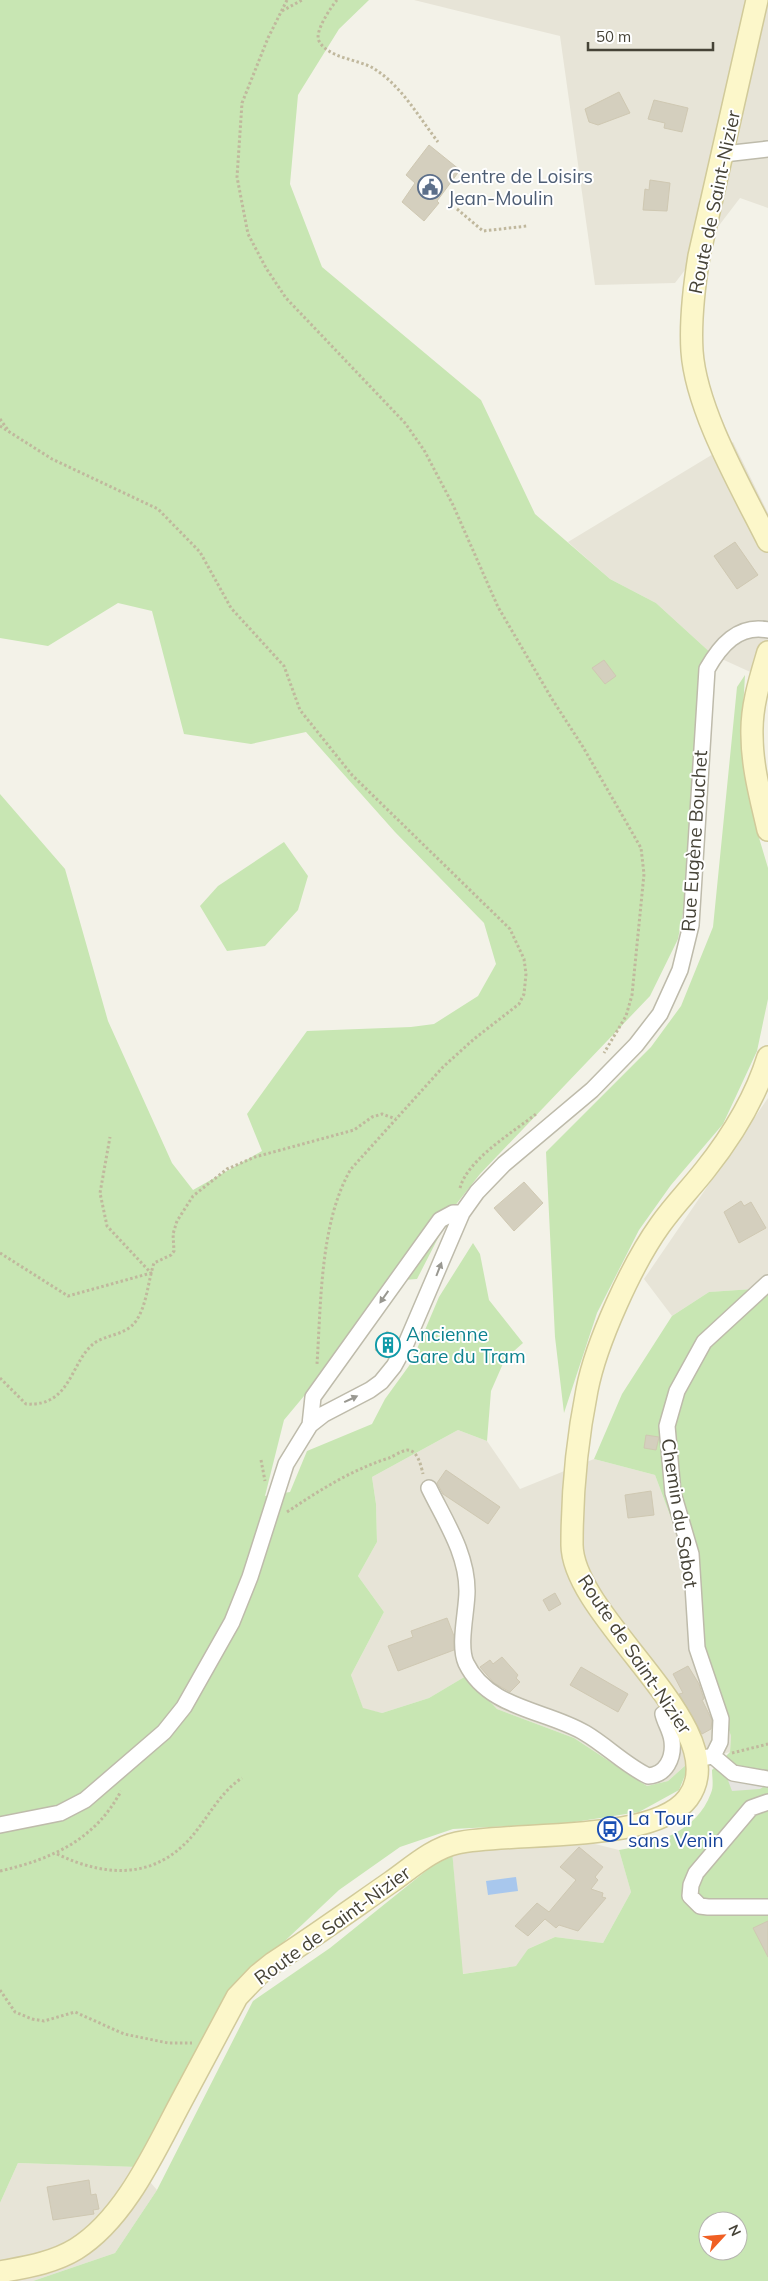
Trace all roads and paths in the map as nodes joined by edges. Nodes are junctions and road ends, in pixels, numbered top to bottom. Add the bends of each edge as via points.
1 (287, 0) edge
2 (302, 0) edge
3 (337, 0) edge
4 (757, 0) edge
5 (281, 11) junction
6 (438, 142) dead end
7 (768, 149) edge
8 (724, 154) junction
9 (456, 209) dead end
10 (527, 226) dead end
11 (0, 419) edge
12 (0, 426) edge
13 (8, 431) junction
14 (768, 541) edge
15 (768, 630) edge
16 (768, 652) edge
17 (768, 830) edge
18 (602, 1055) dead end
19 (768, 1057) edge
20 (544, 1108) dead end
21 (396, 1119) junction
22 (110, 1137) dead end
23 (462, 1214) junction
24 (0, 1253) edge
25 (151, 1273) junction
26 (768, 1283) edge
27 (0, 1378) edge
28 (318, 1389) junction
29 (310, 1425) junction
30 (429, 1488) joint
31 (265, 1526) junction
32 (673, 1707) junction
33 (768, 1744) edge
34 (705, 1758) junction
35 (242, 1778) dead end
36 (768, 1779) edge
37 (123, 1787) dead end
38 (768, 1802) edge
39 (0, 1825) edge
40 (57, 1854) junction
41 (0, 1871) edge
42 (768, 1907) edge
43 (0, 1990) edge
44 (212, 2043) junction
45 (0, 2272) edge

1 - 5 path
2 - 5 path
3 - 6 path via 326,14 319,40 330,51 372,68 396,86
4 - 8 main road, Route de Saint-Nizier
5 - 18 path via 242,103 237,177 248,234 286,298 405,423 424,450 453,505 498,607 641,848 644,874 632,995 626,1016
7 - 8 street
8 - 14 main road, Route de Saint-Nizier via 693,292 692,350 702,400 712,426
9 - 10 path via 483,231
11 - 13 path
12 - 13 path
13 - 21 path via 52,459 158,510 200,552 231,608 284,666 300,710 352,775 510,929 524,959 526,974 524,994 519,1004 449,1062
15 - 23 street, Rue Eugène Bouchet via 758,628 735,636 719,648 707,669 691,925 680,970 660,1014 636,1045 592,1090 504,1164 476,1192
16 - 17 main road via 754,704 752,734 755,771
19 - 32 main road, Route de Saint-Nizier via 738,1125 666,1216 638,1262 595,1361 584,1408 572,1517 572,1551 576,1565 598,1606
20 - 23 path via 482,1156 463,1176 459,1191
21 - 25 path via 382,1114 354,1130 255,1157 227,1169 204,1186 185,1207 173,1234 174,1250 171,1255 154,1263
21 - 28 path via 351,1169 341,1185 323,1281 316,1377
22 - 25 path via 100,1192 107,1226
23 -> 28 street via 440,1220
29 -> 23 street, Rue Eugène Bouchet via 341,1404 370,1390 394,1366 434,1283
24 - 25 path via 68,1296
25 - 27 path via 136,1322 90,1348 65,1388 54,1396 39,1405 26,1404
26 - 34 street, Chemin du Sabot via 704,1342 677,1391 667,1426 673,1493 691,1554 697,1648 721,1719 720,1742
28 - 29 street via 313,1397
29 - 31 street via 286,1464
30 - 31 path via 420,1462 414,1453 407,1450 330,1483
30 - 32 street via 453,1534 464,1566 466,1663 495,1696 586,1733 648,1776 662,1772 668,1764 672,1742 663,1714
31 - 39 street via 250,1577 220,1646 184,1707 164,1732 85,1800 60,1813
32 - 34 main road, Route de Saint-Nizier
33 - 34 path
34 - 36 street via 732,1773
34 - 44 main road, Route de Saint-Nizier via 690,1796 677,1810 663,1817 628,1827 475,1841 441,1848 258,1975 237,1997
35 - 40 path via 230,1786 182,1848 149,1868 115,1870 90,1866
37 - 40 path via 114,1805 95,1827
38 - 42 street via 751,1808 696,1873 690,1896 700,1906
40 - 41 path
43 - 44 path via 15,2012 32,2019 44,2021 75,2012 124,2034 168,2042
44 - 45 main road, Route de Saint-Nizier via 146,2165 108,2222 68,2254 45,2263

